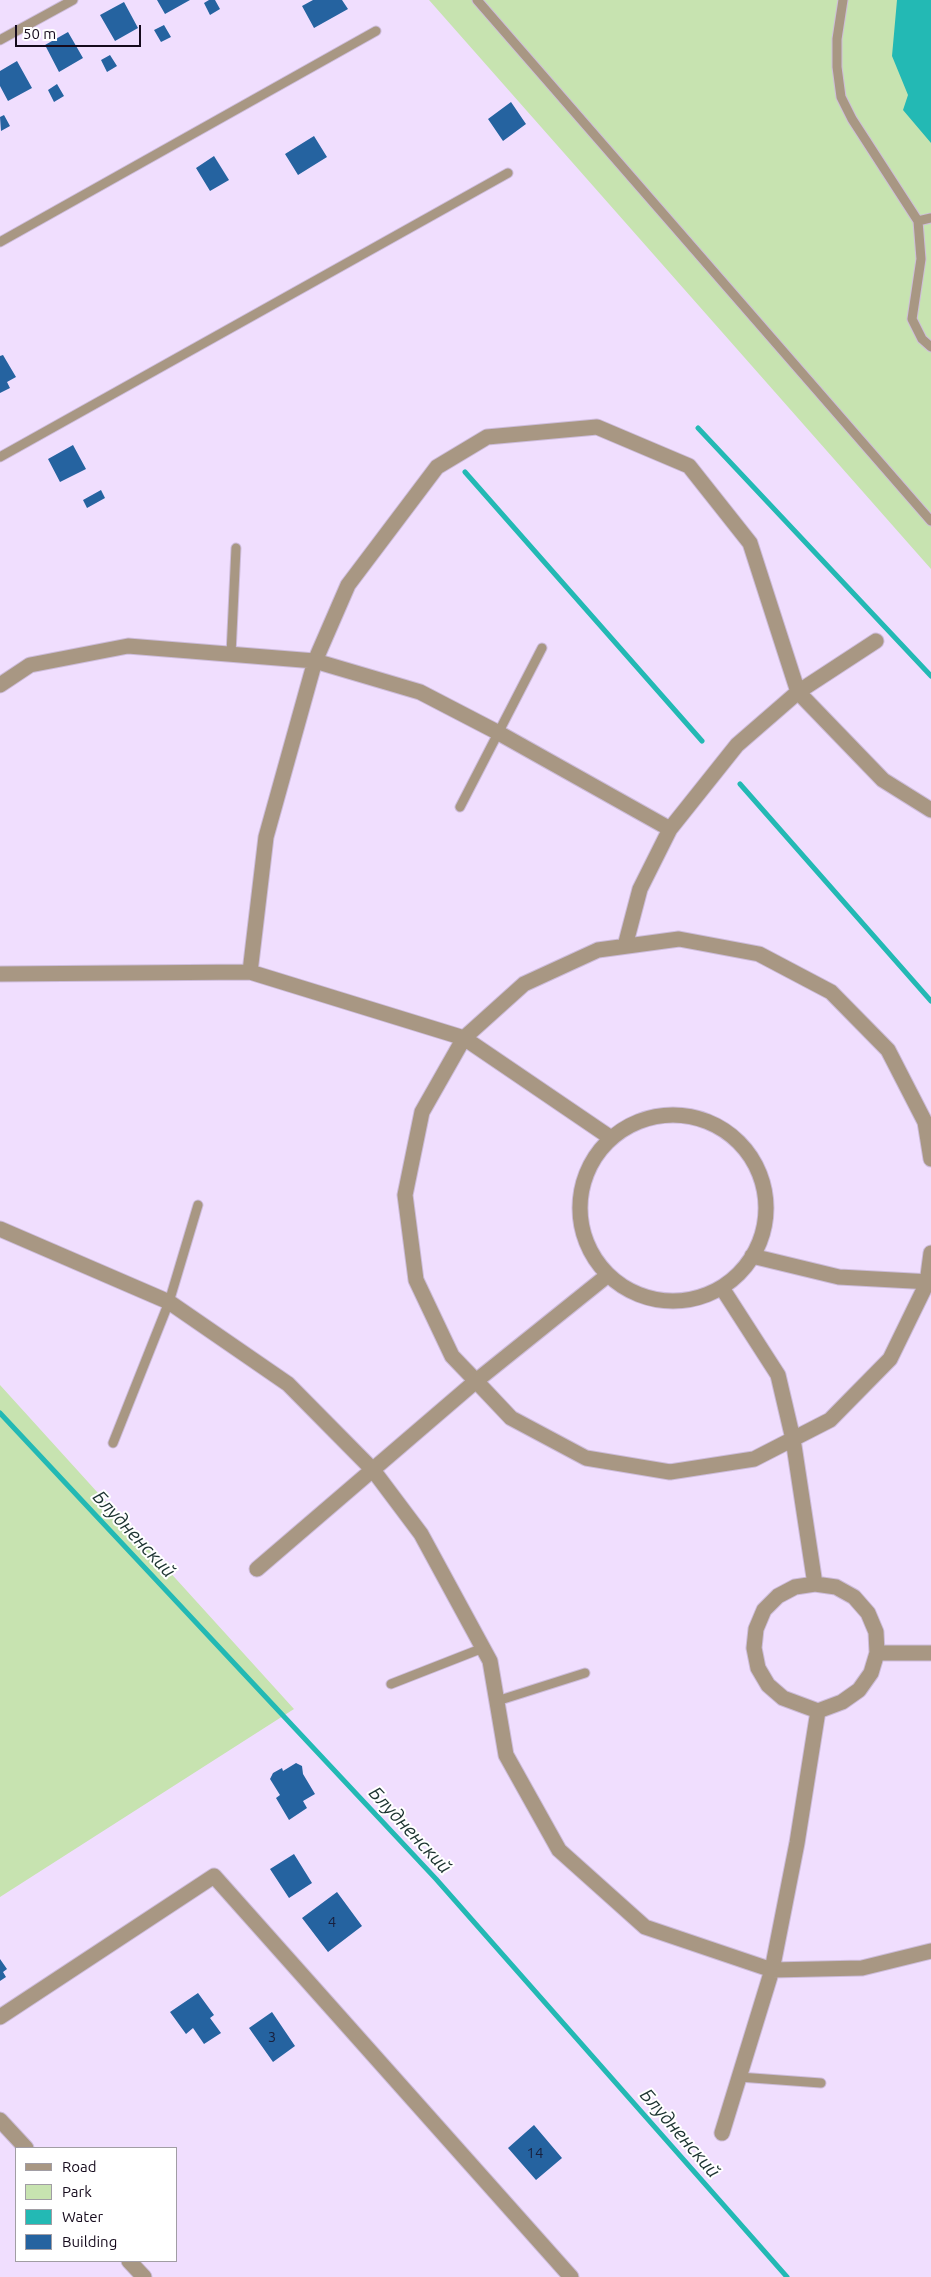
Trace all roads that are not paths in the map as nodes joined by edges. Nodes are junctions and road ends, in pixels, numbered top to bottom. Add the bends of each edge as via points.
1 (73, 0) edge
2 (477, 0) edge
3 (843, 0) edge
4 (376, 31) dead end
5 (0, 40) edge
6 (508, 173) dead end
7 (931, 218) edge
8 (918, 221) junction
9 (0, 242) edge
10 (931, 347) edge
11 (0, 456) edge
12 (930, 519) edge
13 (236, 548) dead end
14 (876, 641) dead end
15 (542, 648) dead end
16 (231, 654) junction
17 (315, 662) junction
18 (0, 684) edge
19 (798, 692) junction
20 (497, 732) junction
21 (460, 807) dead end
22 (931, 810) edge
23 (670, 829) junction
24 (625, 946) junction
25 (250, 972) junction
26 (0, 974) edge
27 (464, 1038) junction
28 (611, 1138) junction
29 (931, 1159) edge
30 (198, 1205) dead end
31 (0, 1229) edge
32 (931, 1253) edge
33 (752, 1256) junction
34 (608, 1275) junction
35 (929, 1282) edge
36 (722, 1288) junction
37 (169, 1302) junction
38 (476, 1381) junction
39 (793, 1438) junction
40 (113, 1443) dead end
41 (373, 1470) junction
42 (257, 1569) dead end
43 (815, 1584) junction
44 (483, 1648) junction
45 (877, 1653) junction
46 (931, 1653) edge
47 (585, 1673) dead end
48 (391, 1684) dead end
49 (497, 1701) junction
50 (818, 1711) junction
51 (931, 1952) edge
52 (772, 1970) junction
53 (0, 2017) edge
54 (739, 2077) junction
55 (821, 2083) dead end
56 (0, 2120) edge
57 (722, 2133) dead end
58 (25, 2147) edge
59 (130, 2262) edge
60 (144, 2277) edge
61 (571, 2277) edge

1 - 5 lane
2 - 12 lane
3 - 8 lane via 837,39 841,98
4 - 9 lane
6 - 11 lane
7 - 8 lane
8 - 10 lane via 920,259 912,319 922,339
13 - 16 lane
14 - 19 street
15 - 20 lane
16 - 17 street
16 - 18 street via 128,646 30,665
17 - 19 street via 348,584 437,467 487,437 597,427 689,466 750,543
17 - 20 street via 420,692
17 - 25 street via 266,837
19 - 22 street via 884,780
19 - 23 street via 737,746
20 - 21 lane
20 - 23 street
23 - 24 street via 640,889
24 - 27 street via 598,950 524,984
24 - 29 street via 679,940 759,954 831,992 888,1050 925,1122
25 - 26 street
25 - 27 street
27 - 28 street
27 - 38 street via 422,1112 405,1195 416,1280 452,1356
28 - 33 street via 637,1121 667,1114 698,1118 726,1131 748,1152 762,1180 766,1210 760,1240
28 - 34 street via 591,1162 581,1190 580,1221 589,1250
30 - 37 lane
31 - 37 street
32 - 35 street
33 - 35 street via 839,1277
33 - 36 street
34 - 36 street via 633,1292 662,1301 693,1299
34 - 38 street
35 - 39 street via 890,1359 830,1420
36 - 39 street via 778,1375
37 - 40 lane
37 - 41 street via 288,1384
38 - 39 street via 511,1418 586,1458 670,1472 754,1459
38 - 41 street
39 - 43 street
41 - 42 street
41 - 44 street via 421,1534
43 - 45 street via 836,1587 854,1597 868,1612 876,1632
43 - 50 street via 795,1587 778,1596 764,1610 756,1629 754,1648 758,1668 782,1698
44 - 48 lane
44 - 49 street via 490,1661
45 - 46 street
45 - 50 street via 871,1673 859,1690 842,1702
47 - 49 lane
49 - 52 street via 506,1755 559,1850 645,1927
50 - 52 street via 798,1843
51 - 52 street via 862,1968
52 - 54 street
53 - 61 street via 214,1876
54 - 55 lane
54 - 57 street
56 - 58 street
59 - 60 street

